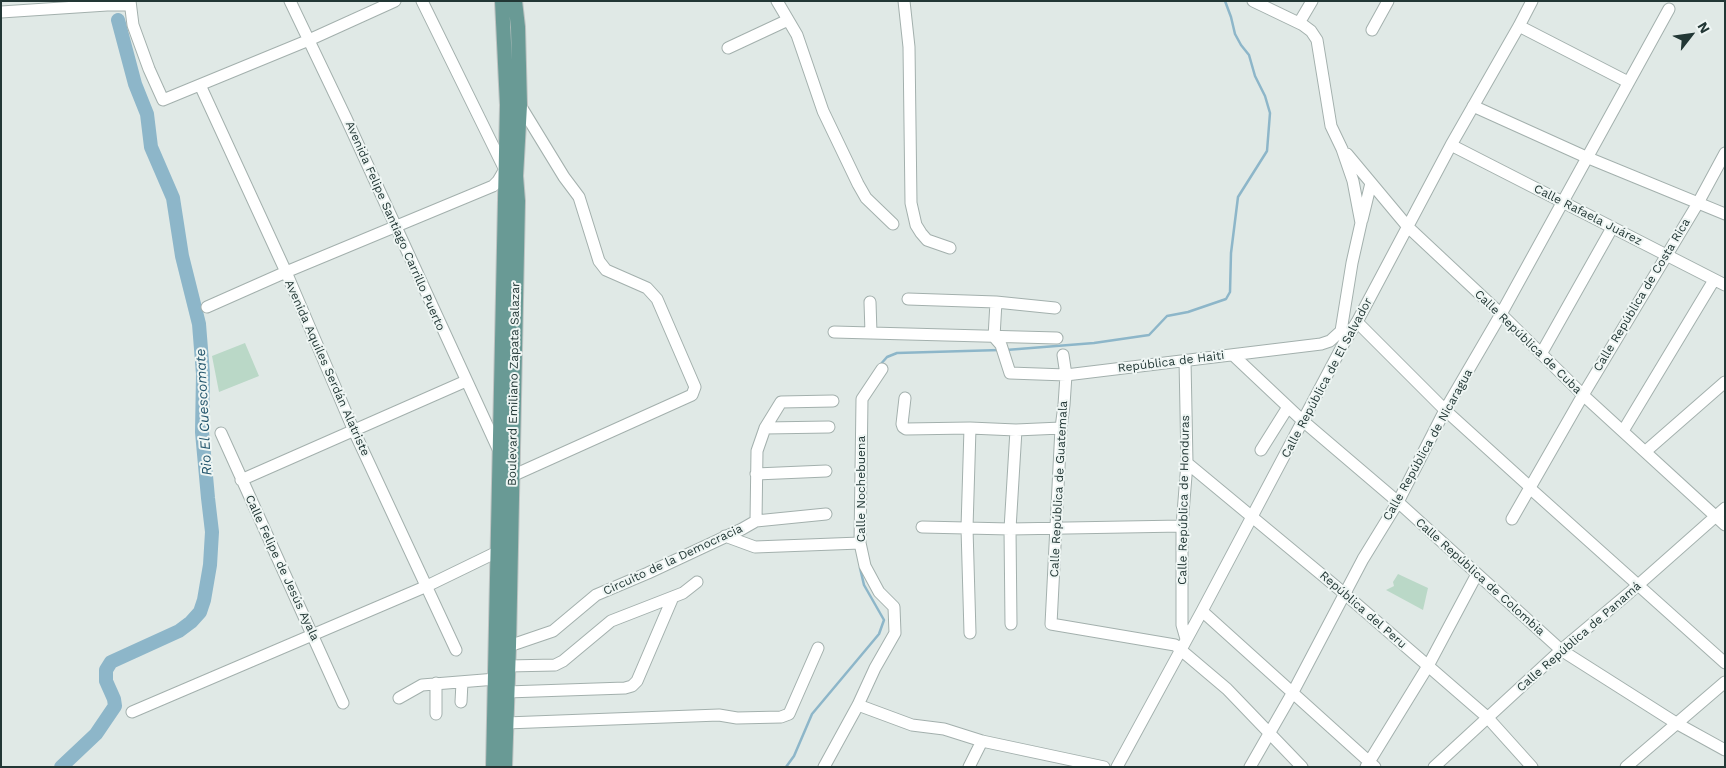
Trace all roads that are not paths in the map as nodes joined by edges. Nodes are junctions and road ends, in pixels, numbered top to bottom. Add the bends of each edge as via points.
1 (290, 1) edge
2 (395, 1) edge
3 (422, 1) edge
4 (502, 1) edge
5 (515, 1) edge
6 (777, 1) edge
7 (897, 1) edge
8 (904, 1) edge
9 (1253, 1) edge
10 (1312, 1) edge
11 (1388, 1) edge
12 (1532, 1) edge
13 (109, 4) edge
14 (128, 4) edge
15 (1668, 9) dead end
16 (1, 12) edge
17 (788, 20) junction
18 (1299, 23) junction
19 (1519, 26) junction
20 (1372, 30) dead end
21 (309, 40) junction
22 (728, 48) dead end
23 (902, 48) dead end
24 (1628, 82) junction
25 (200, 85) junction
26 (520, 105) junction
27 (1473, 106) junction
28 (1451, 145) junction
29 (1342, 149) junction
30 (1725, 153) edge
31 (1586, 157) junction
32 (509, 162) junction
33 (1371, 183) junction
34 (1562, 202) junction
35 (1698, 203) junction
36 (1725, 214) edge
37 (1361, 223) junction
38 (893, 224) dead end
39 (395, 227) junction
40 (1408, 227) junction
41 (1612, 228) junction
42 (950, 248) dead end
43 (1666, 255) junction
44 (286, 272) junction
45 (1720, 282) edge
46 (908, 299) dead end
47 (870, 302) dead end
48 (996, 302) junction
49 (207, 307) dead end
50 (1055, 308) dead end
51 (1501, 314) junction
52 (1357, 322) junction
53 (834, 332) dead end
54 (871, 333) junction
55 (1344, 334) junction
56 (1057, 338) dead end
57 (998, 341) junction
58 (1330, 341) junction
59 (1341, 349) junction
60 (1541, 354) junction
61 (1063, 355) dead end
62 (1233, 355) junction
63 (1185, 360) junction
64 (882, 370) dead end
65 (1066, 375) junction
66 (466, 381) junction
67 (1725, 382) edge
68 (1583, 395) junction
69 (905, 398) dead end
70 (833, 401) dead end
71 (1288, 407) junction
72 (1445, 410) junction
73 (1303, 421) junction
74 (829, 427) dead end
75 (765, 428) junction
76 (970, 428) junction
77 (1061, 428) junction
78 (1016, 430) junction
79 (354, 431) junction
80 (1623, 431) junction
81 (221, 433) dead end
82 (1260, 450) dead end
83 (499, 451) junction
84 (1646, 451) junction
85 (1187, 463) junction
86 (826, 471) dead end
87 (756, 474) junction
88 (512, 476) junction
89 (241, 480) junction
90 (1530, 486) junction
91 (1398, 502) junction
92 (1725, 508) edge
93 (826, 514) dead end
94 (1716, 516) junction
95 (1252, 517) junction
96 (1512, 518) dead end
97 (756, 521) junction
98 (1725, 524) edge
99 (1182, 526) junction
100 (922, 527) dead end
101 (1057, 527) junction
102 (967, 528) junction
103 (1010, 529) junction
104 (726, 536) junction
105 (860, 543) junction
106 (497, 552) junction
107 (511, 552) junction
108 (1476, 574) junction
109 (697, 582) dead end
110 (1639, 585) junction
111 (427, 586) junction
112 (1345, 594) junction
113 (673, 597) junction
114 (1202, 611) junction
115 (1011, 624) dead end
116 (970, 632) dead end
117 (313, 636) junction
118 (1184, 644) junction
119 (510, 646) junction
120 (818, 648) dead end
121 (456, 650) dead end
122 (1561, 650) junction
123 (1725, 663) edge
124 (508, 666) junction
125 (1428, 666) junction
126 (496, 679) junction
127 (462, 682) junction
128 (1725, 682) edge
129 (436, 683) junction
130 (507, 692) junction
131 (1292, 692) junction
132 (399, 698) dead end
133 (460, 702) dead end
134 (343, 703) dead end
135 (858, 705) junction
136 (132, 712) dead end
137 (436, 714) dead end
138 (1487, 717) junction
139 (1676, 722) junction
140 (506, 723) junction
141 (1270, 733) junction
142 (982, 741) junction
143 (1725, 750) edge
144 (1370, 765) edge
145 (493, 767) edge
146 (505, 767) edge
147 (824, 767) edge
148 (969, 767) edge
149 (1104, 767) edge
150 (1117, 767) edge
151 (1250, 767) edge
152 (1302, 767) edge
153 (1434, 767) edge
154 (1532, 767) edge
155 (1626, 767) edge

1 - 21 street, Avenida Felipe Santiago Carrillo Puerto
2 - 21 street
3 - 32 street
4 - 32 main road, Boulevard Emiliano Zapata Salazar
5 - 26 main road, Boulevard Emiliano Zapata Salazar
6 - 17 street
7 - 23 street
8 - 42 street via 909,47 911,203 916,225 927,240
9 - 18 street
10 - 18 street
11 - 20 street
12 - 19 street, Calle República de El Salvador
13 - 14 street
13 - 16 street
14 - 25 street via 149,69 163,100
15 - 24 street, Calle República de Nicaragua
17 - 22 street
17 - 38 street via 803,49 839,148 866,198
18 - 29 street via 1317,40 1331,126
19 - 24 street
19 - 27 street, Calle República de El Salvador
21 - 25 street
21 - 39 street, Avenida Felipe Santiago Carrillo Puerto
24 - 31 street, Calle República de Nicaragua
25 - 44 street, Avenida Aquiles Serdán Alatriste
26 - 32 main road, Boulevard Emiliano Zapata Salazar
26 - 88 street via 578,197 599,261 606,270 647,288 657,299 695,387 692,395
27 - 28 street, Calle República de El Salvador
27 - 31 street
28 - 34 street, Calle Rafaela Juárez
28 - 40 street, Calle República de El Salvador
29 - 33 street, Calle República de Cuba
29 - 37 street via 1353,181
30 - 35 street, Calle República de Costa Rica
31 - 34 street, Calle República de Nicaragua
31 - 35 street
32 - 39 street via 493,186
32 - 83 main road, Boulevard Emiliano Zapata Salazar
32 - 88 main road, Boulevard Emiliano Zapata Salazar via 516,176 518,201
33 - 37 street
33 - 40 street, Calle República de Cuba
34 - 41 street, Calle Rafaela Juárez
34 - 51 street, Calle República de Nicaragua
35 - 36 street
35 - 43 street, Calle República de Costa Rica
37 - 55 street via 1352,263
39 - 44 street
39 - 66 street, Avenida Felipe Santiago Carrillo Puerto
40 - 51 street, Calle República de Cuba
40 - 52 street, Calle República de El Salvador
41 - 43 street, Calle Rafaela Juárez
41 - 60 street
43 - 45 street, Calle Rafaela Juárez
43 - 68 street, Calle República de Costa Rica
44 - 49 street
44 - 79 street, Avenida Aquiles Serdán Alatriste
45 - 80 street
46 - 48 street
47 - 54 street
48 - 50 street
48 - 57 street
51 - 60 street, Calle República de Cuba
51 - 72 street, Calle República de Nicaragua
52 - 55 street, Calle República de El Salvador
52 - 72 street
53 - 54 street
54 - 57 street
55 - 58 street
55 - 59 street, Calle República de El Salvador
56 - 57 street
57 - 65 street, República de Haiti via 1010,374
58 - 59 street via 1338,343
58 - 62 street, República de Haiti
59 - 73 street, Calle República de El Salvador
60 - 68 street, Calle República de Cuba
61 - 65 street, Calle República de Guatemala
62 - 63 street, República de Haiti
62 - 71 street, Calle República de Colombia
63 - 65 street, República de Haiti
63 - 85 street, Calle República de Honduras
64 - 105 street, Calle Nochebuena via 862,399
65 - 77 street, Calle República de Guatemala
66 - 79 street
66 - 83 street, Avenida Felipe Santiago Carrillo Puerto
67 - 84 street
68 - 80 street, Calle República de Cuba
68 - 90 street, Calle República de Costa Rica
69 - 76 street via 903,428
70 - 75 street, Circuito de la Democracia via 781,402
71 - 73 street, Calle República de Colombia
71 - 82 street
72 - 90 street
72 - 91 street, Calle República de Nicaragua
73 - 91 street, Calle República de Colombia
73 - 95 street, Calle República de El Salvador
74 - 75 street
75 - 87 street, Circuito de la Democracia via 757,451
76 - 78 street
76 - 102 street
77 - 78 street
77 - 101 street, Calle República de Guatemala
78 - 103 street
79 - 89 street
79 - 111 street, Avenida Aquiles Serdán Alatriste
80 - 84 street, Calle República de Cuba
81 - 89 street, Calle Felipe de Jesús Ayala
83 - 106 main road, Boulevard Emiliano Zapata Salazar
84 - 94 street, Calle República de Cuba
85 - 95 street, República del Peru
85 - 99 street, Calle República de Honduras
86 - 87 street
87 - 97 street, Circuito de la Democracia
88 - 107 main road, Boulevard Emiliano Zapata Salazar
89 - 117 street, Calle Felipe de Jesús Ayala
90 - 96 street, Calle República de Costa Rica
90 - 110 street
91 - 108 street, Calle República de Colombia
91 - 112 street, Calle República de Nicaragua
92 - 94 street, Calle República de Panamá
93 - 97 street
94 - 98 street, Calle República de Cuba
94 - 110 street, Calle República de Panamá
95 - 112 street, República del Peru
95 - 114 street, Calle República de El Salvador
97 - 104 street, Circuito de la Democracia
99 - 101 street
99 - 118 street, Calle República de Honduras
100 - 102 street
101 - 103 street
101 - 118 street, Calle República de Guatemala via 1052,624
102 - 103 street
102 - 116 street
103 - 115 street
104 - 105 street via 755,547
104 - 119 street, Circuito de la Democracia via 596,595 553,631
105 - 135 street, Calle Nochebuena via 865,566 879,592 894,607 895,633
106 - 107 street
106 - 111 street
106 - 126 main road, Boulevard Emiliano Zapata Salazar
107 - 119 main road, Boulevard Emiliano Zapata Salazar
108 - 122 street, Calle República de Colombia
108 - 125 street
109 - 113 street
110 - 122 street, Calle República de Panamá
110 - 123 street
111 - 117 street
111 - 121 street, Avenida Aquiles Serdán Alatriste
112 - 125 street, República del Peru
112 - 131 street, Calle República de Nicaragua
113 - 124 street via 611,621 555,665
113 - 130 street via 632,686
114 - 118 street, Calle República de El Salvador
114 - 131 street
117 - 134 street, Calle Felipe de Jesús Ayala
117 - 136 street
118 - 141 street
118 - 150 street, Calle República de El Salvador
119 - 124 main road, Boulevard Emiliano Zapata Salazar
120 - 140 street via 789,714 782,717 719,715
122 - 138 street, Calle República de Panamá
122 - 139 street, Calle República de Colombia
124 - 130 main road, Boulevard Emiliano Zapata Salazar
125 - 138 street, República del Peru
125 - 144 street
126 - 127 street
126 - 145 main road, Boulevard Emiliano Zapata Salazar
127 - 129 street
127 - 133 street
128 - 139 street
129 - 132 street via 422,685
129 - 137 street
130 - 140 main road, Boulevard Emiliano Zapata Salazar
131 - 141 street, Calle República de Nicaragua
131 - 144 street
135 - 142 street via 912,724 944,729
135 - 147 street, Calle Nochebuena
138 - 153 street, Calle República de Panamá
138 - 154 street, República del Peru
139 - 143 street, Calle República de Colombia
139 - 155 street
140 - 146 main road, Boulevard Emiliano Zapata Salazar
141 - 151 street, Calle República de Nicaragua
141 - 152 street
142 - 148 street
142 - 149 street

